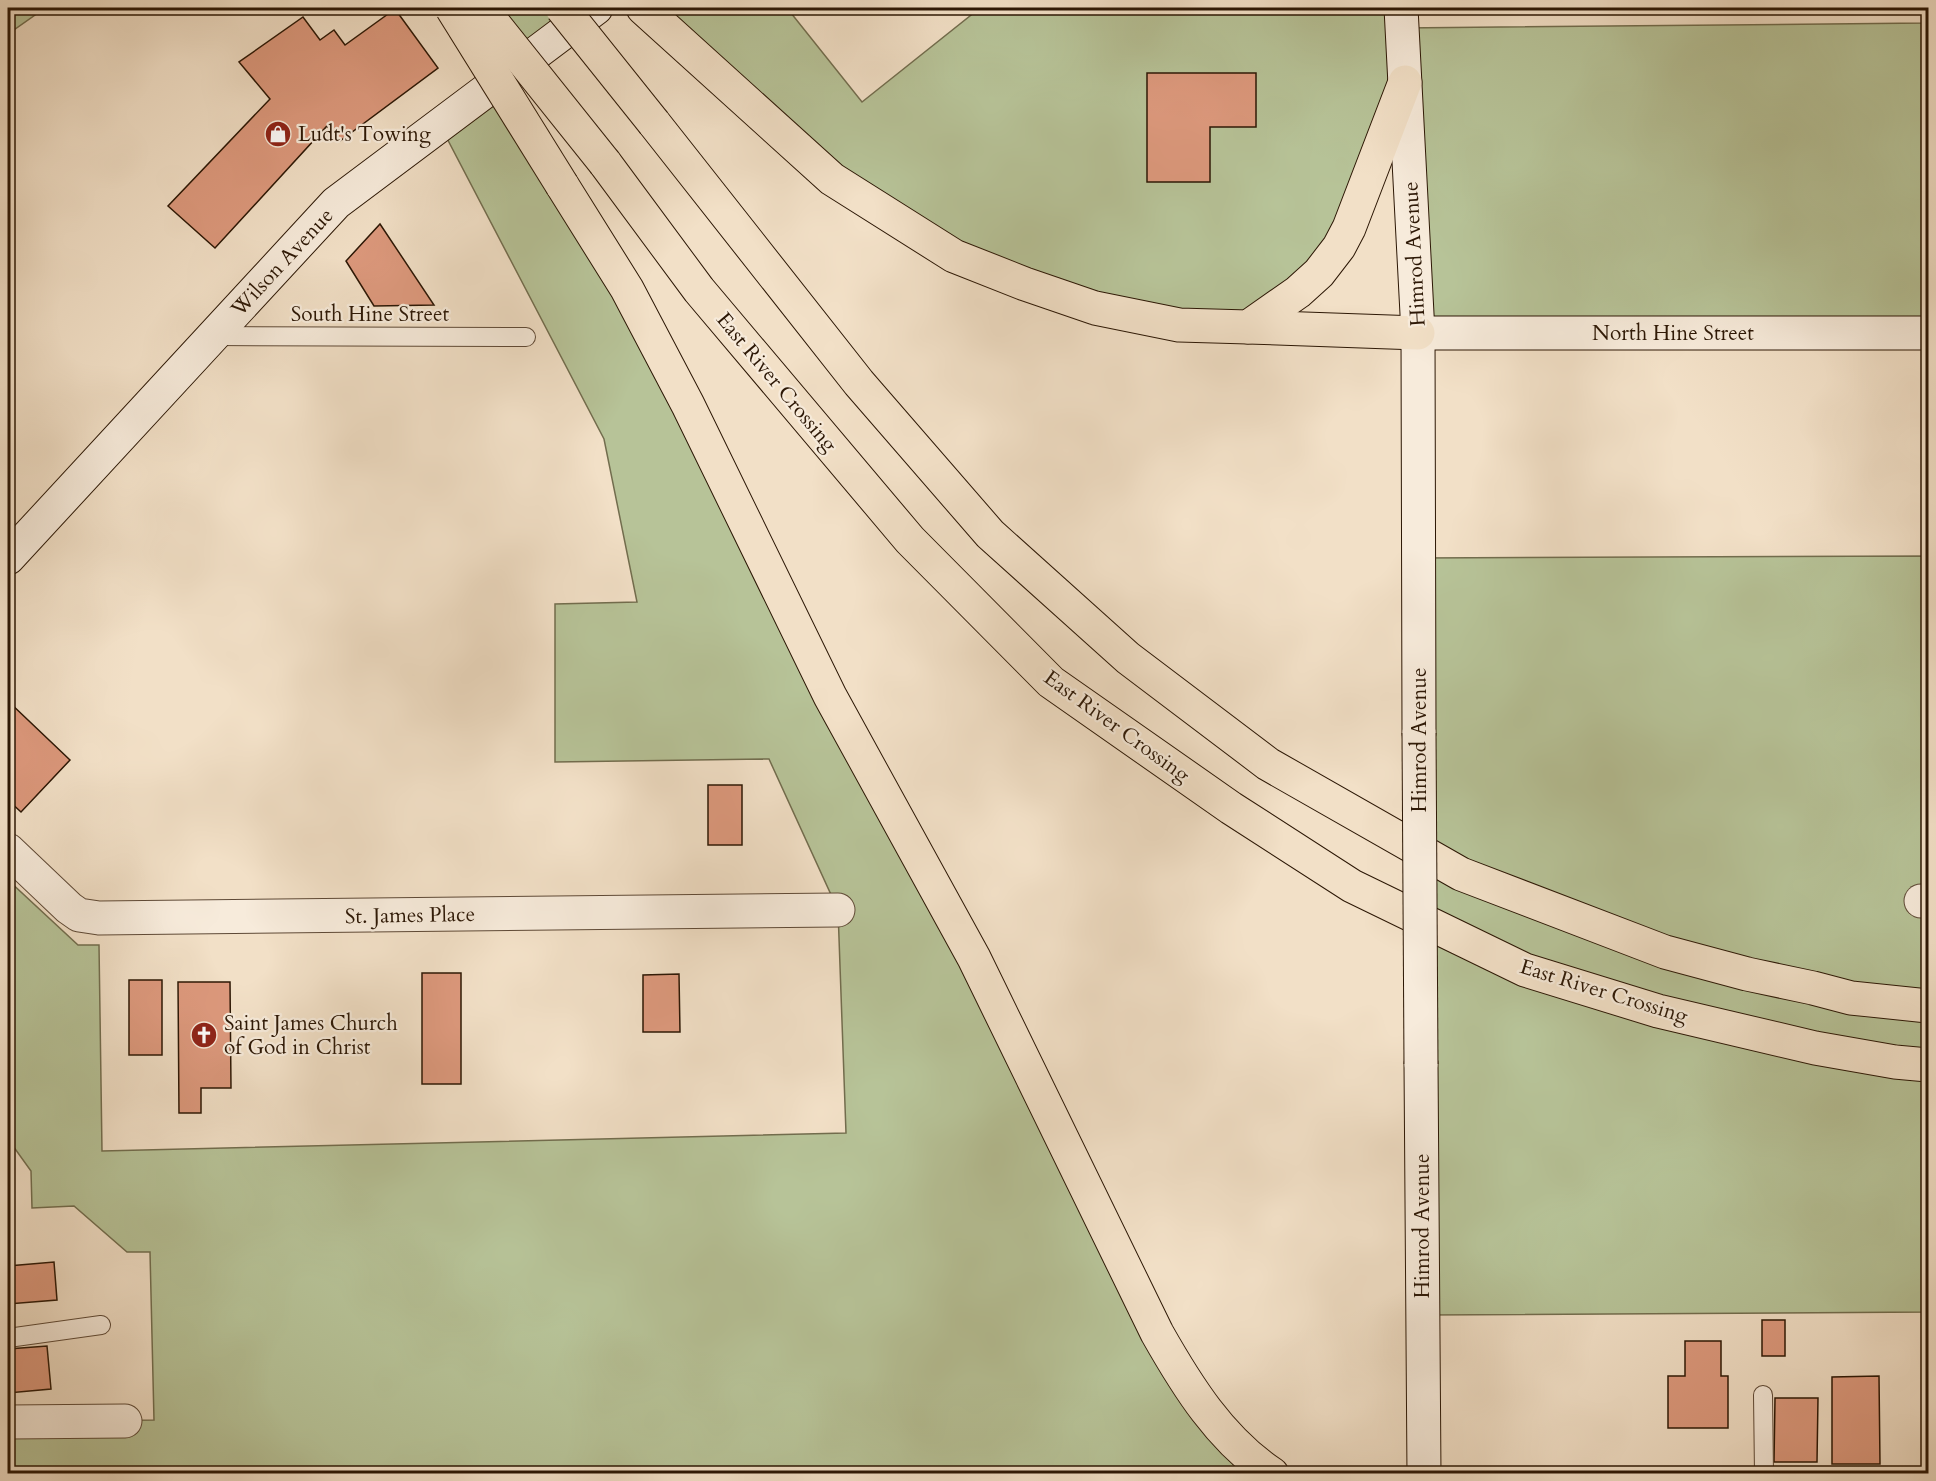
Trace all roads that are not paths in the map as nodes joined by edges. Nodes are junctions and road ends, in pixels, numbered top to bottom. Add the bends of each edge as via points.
1 (452, 8) edge
2 (481, 8) edge
3 (562, 8) edge
4 (596, 8) edge
5 (644, 8) edge
6 (1401, 8) edge
7 (1405, 82) junction
8 (1248, 327) junction
9 (1418, 333) junction
10 (1929, 333) edge
11 (214, 336) junction
12 (526, 337) dead end
13 (8, 558) edge
14 (8, 850) edge
15 (838, 910) dead end
16 (1929, 1006) edge
17 (1929, 1065) edge
18 (101, 1325) dead end
19 (8, 1338) edge
20 (1763, 1395) dead end
21 (125, 1421) dead end
22 (8, 1422) edge
23 (1272, 1473) edge
24 (1424, 1473) edge
25 (1764, 1473) edge

1 - 23 highway, bridge via 627,289 830,696 974,958 1183,1379 1217,1426 1259,1466
2 - 17 highway, East River Crossing, bridge via 605,163 699,290 910,540 1051,682 1231,808 1352,886 1525,970 1670,1014 1815,1048
3 - 16 highway, bridge via 859,383 990,534 1128,658 1268,764 1461,874 1665,952 1851,998
4 - 11 main road, Wilson Avenue via 336,203
5 - 8 highway via 832,179 954,256 1095,308 1179,325
6 - 7 main road, Himrod Avenue
7 - 8 highway via 1350,228 1339,247 1298,291
7 - 9 main road, Himrod Avenue
8 - 9 highway
9 - 10 main road, North Hine Street
9 - 24 main road, Himrod Avenue, bridge
11 - 12 lane, South Hine Street
11 - 13 main road, Wilson Avenue
14 - 15 main road, St. James Place via 69,908 79,915 99,918
18 - 19 lane
20 - 25 lane
21 - 22 main road

